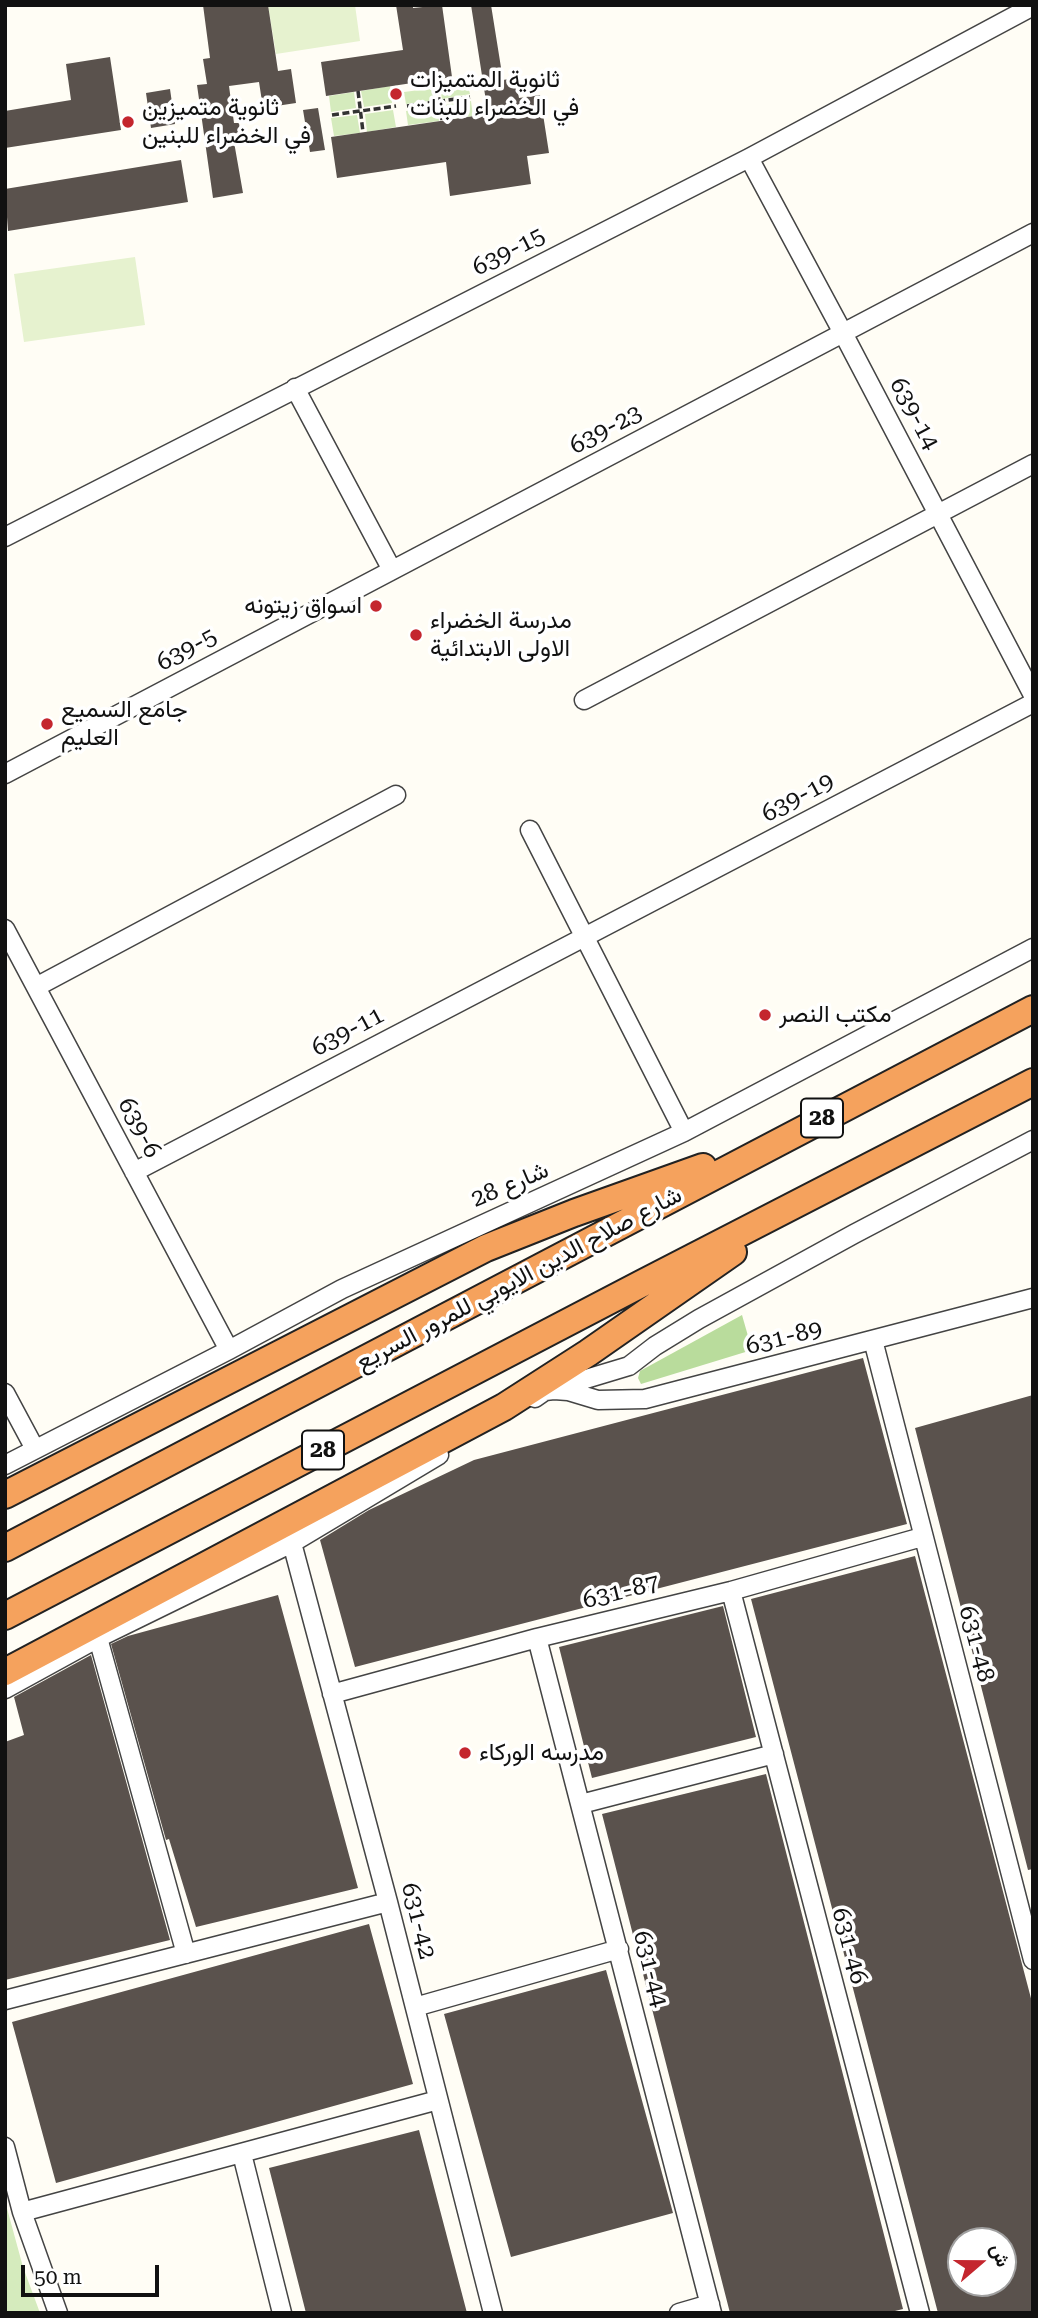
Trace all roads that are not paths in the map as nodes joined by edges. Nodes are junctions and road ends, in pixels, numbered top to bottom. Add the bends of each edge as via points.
1 (1033, 6) edge
2 (749, 158) junction
3 (1033, 233) edge
4 (843, 333) junction
5 (295, 387) junction
6 (1033, 464) edge
7 (938, 514) junction
8 (5, 537) edge
9 (392, 570) junction
10 (1033, 695) edge
11 (584, 700) dead end
12 (1033, 703) edge
13 (5, 774) edge
14 (396, 795) dead end
15 (530, 830) dead end
16 (5, 929) edge
17 (585, 936) junction
18 (1033, 948) edge
19 (36, 987) junction
20 (1033, 1009) edge
21 (1033, 1082) edge
22 (684, 1132) junction
23 (784, 1138) junction
24 (1033, 1140) edge
25 (134, 1172) junction
26 (813, 1197) junction
27 (1033, 1298) edge
28 (873, 1340) junction
29 (229, 1350) junction
30 (545, 1391) junction
31 (5, 1393) edge
32 (504, 1407) junction
33 (36, 1450) junction
34 (5, 1465) edge
35 (5, 1495) edge
36 (922, 1537) junction
37 (292, 1543) junction
38 (5, 1548) edge
39 (731, 1591) junction
40 (5, 1616) edge
41 (98, 1638) junction
42 (537, 1638) junction
43 (5, 1672) edge
44 (5, 1689) edge
45 (332, 1694) junction
46 (774, 1754) junction
47 (581, 1804) junction
48 (388, 1902) junction
49 (1029, 1933) edge
50 (620, 1949) junction
51 (186, 1954) junction
52 (1033, 1960) edge
53 (5, 2000) edge
54 (415, 2007) junction
55 (438, 2100) junction
56 (5, 2147) edge
57 (242, 2154) junction
58 (22, 2212) junction
59 (711, 2309) edge
60 (58, 2313) edge
61 (282, 2313) edge
62 (492, 2313) edge
63 (679, 2313) edge
64 (920, 2313) edge

1 - 2 street, 639-15
2 - 4 street, 639-14
2 - 5 street, 639-15
3 - 4 street, 639-23
4 - 7 street, 639-14
4 - 9 street, 639-23
5 - 8 street, 639-15
5 - 9 street
6 - 7 street
7 - 10 street, 639-14
7 - 11 street
9 - 13 street, 639-5
12 - 17 street, 639-19
14 - 19 street
15 - 17 street
16 - 19 street, 639-6
17 - 22 street
17 - 25 street, 639-11
18 - 22 street, شارع 28
19 - 25 street, 639-6
20 - 23 highway, شارع صلاح الدين الايوبي للمرور السريع / 28
21 - 26 highway, 28
22 - 29 street, شارع 28 via 399,1261
23 - 35 highway via 486,1248
23 - 38 highway, شارع صلاح الدين الايوبي للمرور السريع / 28
24 - 30 street via 699,1319 629,1366
25 - 29 street, 639-6
26 - 32 highway
26 - 40 highway, 28
27 - 28 street, 631-89
28 - 30 street, 631-89 via 645,1399 606,1401 568,1391
28 - 36 street, 631-48
29 - 33 street, شارع 28
30 - 32 street
30 - 37 street
31 - 33 street
32 - 43 highway
33 - 34 street, شارع 28
36 - 39 street, 631-87
36 - 49 street, 631-48
37 - 41 street
37 - 45 street, 631-42
39 - 42 street, 631-87
39 - 46 street, 631-46
41 - 44 street
41 - 51 street
42 - 45 street, 631-87
42 - 47 street, 631-44
45 - 48 street, 631-42
46 - 47 street
46 - 64 street, 631-46
47 - 50 street, 631-44
48 - 51 street
48 - 54 street, 631-42
49 - 52 street, 631-48
50 - 54 street
50 - 59 street, 631-44
51 - 53 street
54 - 55 street, 631-42
55 - 57 street
55 - 62 street, 631-42
56 - 58 street
57 - 58 street
57 - 61 street
58 - 60 street
59 - 63 street

